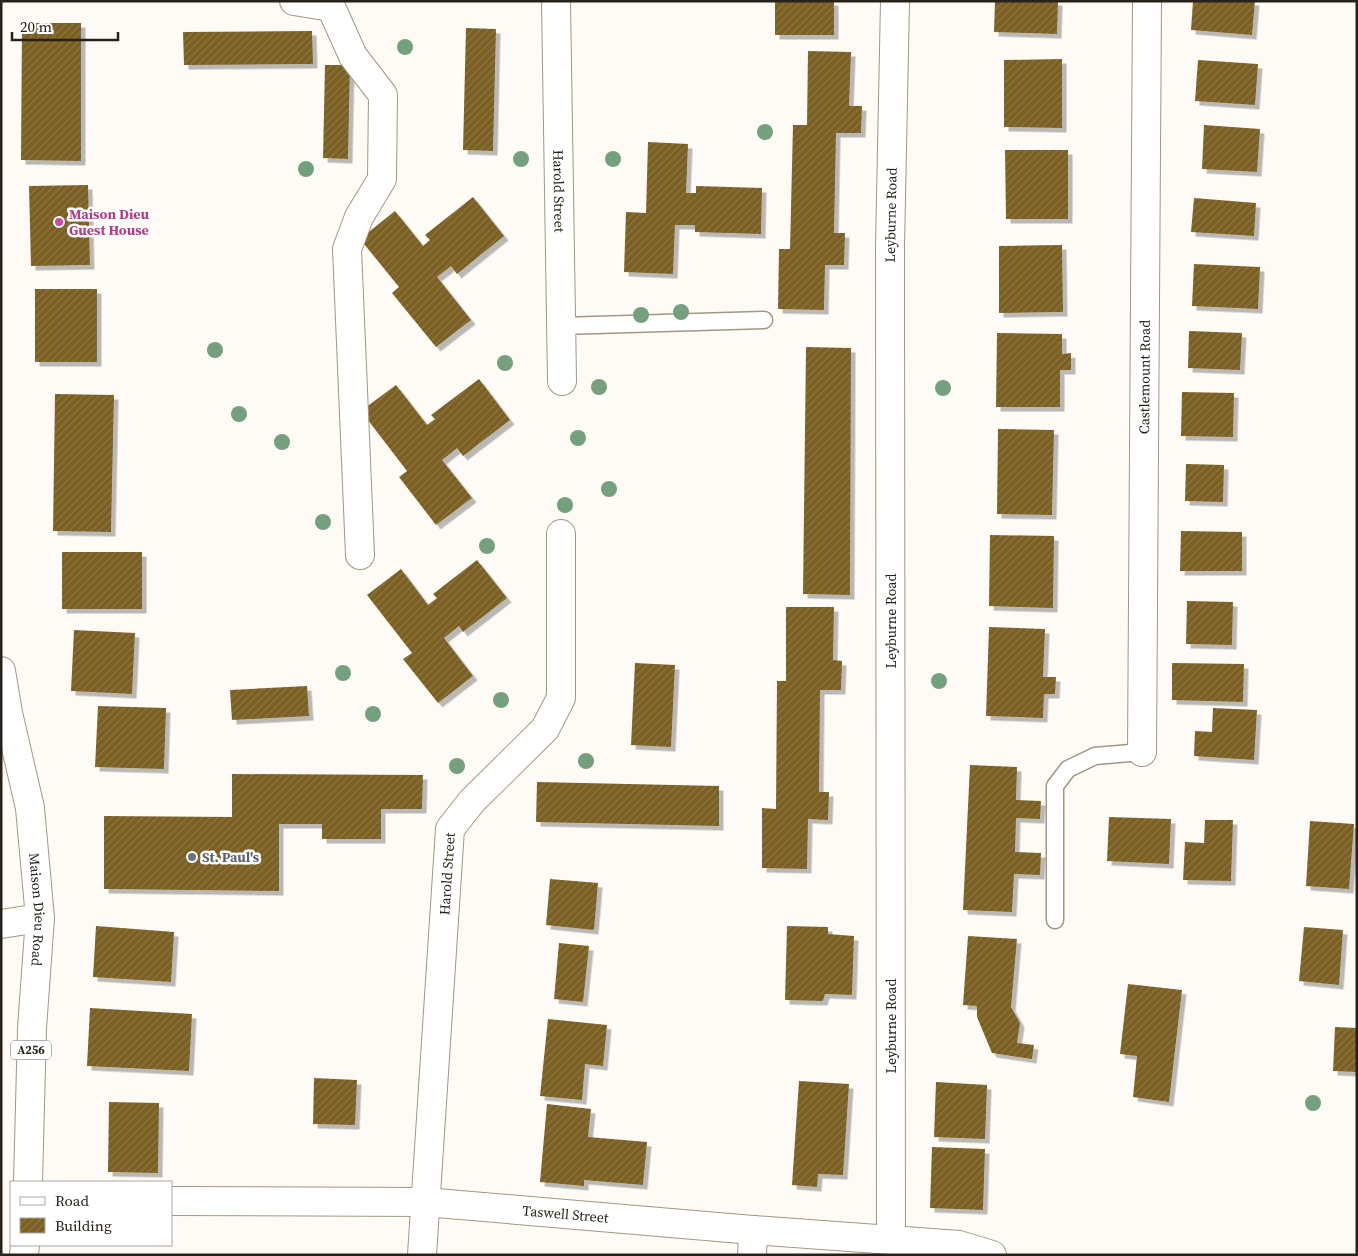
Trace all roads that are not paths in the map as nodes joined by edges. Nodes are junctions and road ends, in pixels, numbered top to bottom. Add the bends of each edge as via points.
1 (294, 1) edge
2 (556, 1) edge
3 (895, 1) edge
4 (1146, 1) edge
5 (764, 320) dead end
6 (561, 326) junction
7 (562, 381) dead end
8 (561, 534) dead end
9 (360, 555) dead end
10 (1, 671) edge
11 (1142, 752) joint
12 (40, 918) junction
13 (1055, 920) dead end
14 (1, 924) edge
15 (28, 1181) edge
16 (172, 1201) edge
17 (425, 1202) junction
18 (892, 1240) junction
19 (753, 1242) edge
20 (422, 1255) edge
21 (992, 1255) edge

1 - 9 street via 332,6 353,56 383,95 382,179 359,217 347,249
2 - 6 street, Harold Street
3 - 18 street, Leyburne Road via 890,247
4 - 11 street, Castlemount Road
5 - 6 lane
6 - 7 street, Harold Street
8 - 17 street, Harold Street via 561,698 546,728 472,801 450,829
10 - 12 street, Maison Dieu Road / A256 via 30,808
11 - 13 lane via 1096,756 1068,769 1055,786
12 - 14 street
12 - 15 street, Maison Dieu Road / A256 via 32,1028
16 - 17 street, Taswell Street
17 - 19 street, Taswell Street
17 - 20 street, Harold Street
18 - 19 street, Taswell Street
18 - 21 street, Taswell Street via 959,1245

